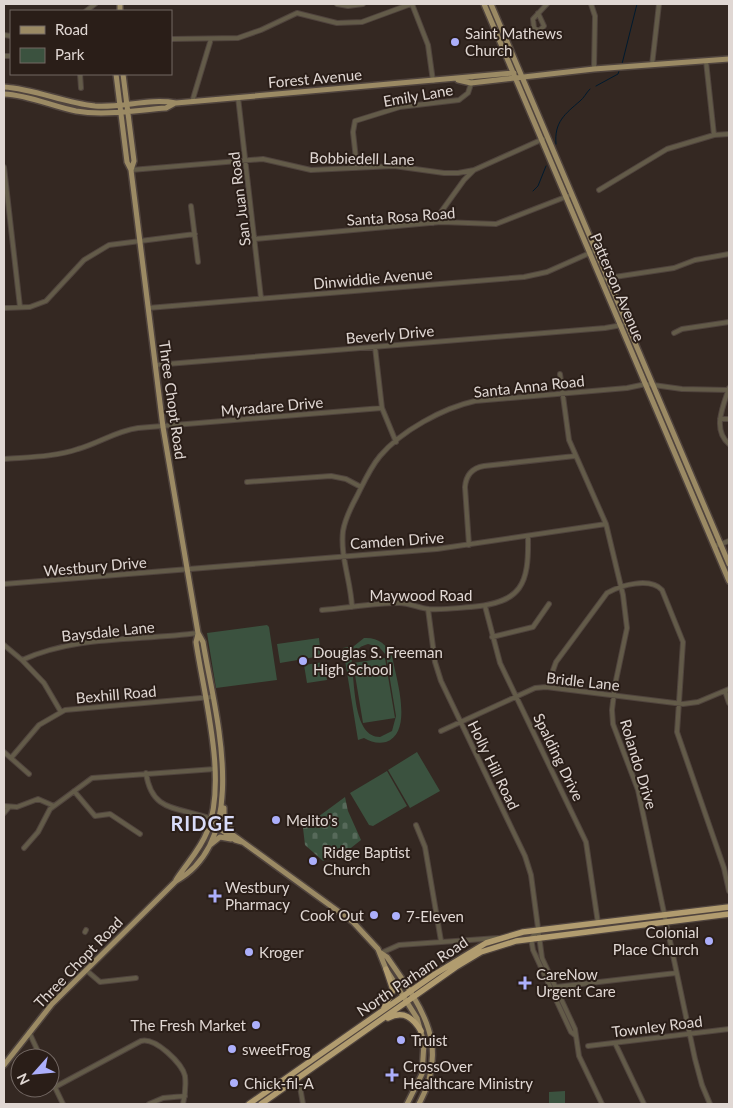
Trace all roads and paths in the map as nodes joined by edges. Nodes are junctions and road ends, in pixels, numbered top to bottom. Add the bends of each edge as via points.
1 (337, 4) edge
2 (362, 4) edge
3 (411, 4) edge
4 (484, 4) edge
5 (491, 4) edge
6 (547, 4) edge
7 (590, 4) edge
8 (660, 4) edge
9 (538, 13) dead end
10 (172, 40) edge
11 (211, 40) junction
12 (4, 56) edge
13 (9, 56) dead end
14 (729, 59) edge
15 (706, 61) junction
16 (652, 65) junction
17 (594, 69) junction
18 (80, 75) edge
19 (116, 75) edge
20 (123, 75) edge
21 (514, 76) junction
22 (522, 76) junction
23 (472, 80) junction
24 (433, 81) junction
25 (4, 87) edge
26 (81, 88) dead end
27 (4, 94) edge
28 (238, 97) junction
29 (192, 102) junction
30 (176, 103) junction
31 (126, 104) junction
32 (119, 105) junction
33 (127, 111) junction
34 (120, 112) junction
35 (729, 134) edge
36 (714, 135) junction
37 (545, 139) junction
38 (246, 161) junction
39 (4, 167) edge
40 (357, 168) junction
41 (131, 170) junction
42 (474, 170) junction
43 (599, 190) dead end
44 (572, 195) junction
45 (566, 197) junction
46 (191, 206) dead end
47 (6, 209) edge
48 (433, 223) junction
49 (195, 234) junction
50 (255, 239) junction
51 (139, 241) junction
52 (596, 250) junction
53 (590, 253) junction
54 (729, 254) edge
55 (198, 262) dead end
56 (608, 278) junction
57 (601, 279) junction
58 (261, 298) junction
59 (20, 307) junction
60 (4, 308) edge
61 (148, 308) junction
62 (729, 322) edge
63 (627, 324) junction
64 (621, 326) junction
65 (674, 333) dead end
66 (375, 347) junction
67 (155, 365) junction
68 (560, 374) dead end
69 (646, 384) junction
70 (653, 385) junction
71 (729, 389) edge
72 (563, 394) junction
73 (382, 408) junction
74 (720, 419) junction
75 (729, 419) edge
76 (163, 427) junction
77 (396, 442) junction
78 (729, 444) edge
79 (576, 456) junction
80 (4, 459) edge
81 (247, 482) dead end
82 (361, 487) junction
83 (606, 524) junction
84 (528, 536) junction
85 (729, 541) edge
86 (720, 543) junction
87 (469, 545) junction
88 (715, 546) junction
89 (344, 556) junction
90 (729, 564) edge
91 (188, 570) junction
92 (729, 581) edge
93 (4, 584) edge
94 (621, 588) junction
95 (549, 604) dead end
96 (485, 606) junction
97 (352, 607) junction
98 (428, 609) junction
99 (322, 610) dead end
100 (198, 633) junction
101 (492, 637) junction
102 (4, 645) edge
103 (22, 660) junction
104 (547, 687) junction
105 (727, 690) edge
106 (516, 696) junction
107 (614, 696) junction
108 (212, 697) junction
109 (205, 698) junction
110 (677, 703) junction
111 (729, 703) edge
112 (61, 712) junction
113 (460, 722) junction
114 (441, 731) dead end
115 (4, 752) edge
116 (11, 758) junction
117 (215, 768) junction
118 (146, 773) junction
119 (29, 774) dead end
120 (74, 791) junction
121 (223, 795) junction
122 (4, 806) edge
123 (54, 806) junction
124 (9, 807) junction
125 (4, 814) edge
126 (212, 819) junction
127 (217, 825) junction
128 (416, 825) dead end
129 (140, 834) dead end
130 (235, 837) junction
131 (208, 847) junction
132 (24, 848) dead end
133 (176, 881) junction
134 (729, 892) edge
135 (729, 907) edge
136 (729, 914) edge
137 (663, 915) junction
138 (665, 922) junction
139 (598, 923) junction
140 (538, 930) junction
141 (540, 937) junction
142 (500, 938) junction
143 (531, 938) junction
144 (441, 941) junction
145 (381, 953) junction
146 (386, 969) junction
147 (86, 970) junction
148 (676, 973) junction
149 (136, 978) dead end
150 (556, 987) junction
151 (410, 991) junction
152 (404, 995) junction
153 (414, 997) junction
154 (407, 1002) junction
155 (382, 1011) junction
156 (375, 1025) junction
157 (729, 1029) edge
158 (421, 1031) junction
159 (29, 1032) junction
160 (689, 1034) junction
161 (576, 1036) junction
162 (615, 1043) junction
163 (588, 1046) dead end
164 (36, 1048) edge
165 (4, 1065) edge
166 (292, 1074) junction
167 (296, 1080) junction
168 (60, 1084) edge
169 (184, 1096) junction
170 (149, 1104) edge
171 (183, 1104) edge
172 (249, 1104) edge
173 (261, 1104) edge
174 (303, 1104) edge
175 (407, 1104) edge
176 (419, 1104) edge
177 (602, 1104) edge
178 (644, 1104) edge
179 (710, 1104) edge

1 - 2 street
3 - 11 street via 374,19 351,23 294,14 244,36
3 - 24 street via 428,45
4 - 21 main road, Patterson Avenue
5 - 22 main road, Patterson Avenue
6 - 9 street
7 - 17 street via 595,16
8 - 16 street
10 - 11 street
11 - 29 street
12 - 13 street
14 - 15 main road, Forest Avenue
15 - 16 main road, Forest Avenue
15 - 36 street
16 - 17 main road, Forest Avenue
17 - 22 main road, Forest Avenue
18 - 26 street
19 - 32 main road, Three Chopt Road
20 - 31 main road, Three Chopt Road
21 - 22 main road, Forest Avenue
21 - 23 main road, Forest Avenue
21 - 37 main road, Patterson Avenue
22 - 37 main road, Patterson Avenue
23 - 24 main road, Forest Avenue
23 - 40 street, Emily Lane via 468,93 459,100 400,107 354,122 352,132
24 - 28 main road, Forest Avenue
25 - 32 main road, Forest Avenue via 81,104
27 - 34 main road, Forest Avenue via 25,96 83,112
28 - 29 main road, Forest Avenue
28 - 38 street, San Juan Road
29 - 30 main road, Forest Avenue
30 - 31 main road, Forest Avenue
30 - 33 main road, Forest Avenue via 166,108
31 - 32 main road, Forest Avenue
31 - 33 main road, Three Chopt Road
32 - 34 main road, Three Chopt Road
33 - 34 main road, Forest Avenue
33 - 41 main road, Three Chopt Road via 134,161
34 - 41 main road, Three Chopt Road
35 - 36 street
36 - 43 street via 654,156
37 - 42 street
37 - 44 main road, Patterson Avenue
37 - 45 main road, Patterson Avenue
38 - 40 street, Bobbiedell Lane via 273,160 311,170
38 - 41 street, Bobbiedell Lane
38 - 50 street, San Juan Road
39 - 47 street
40 - 42 street, Bobbiedell Lane via 394,166 458,173
41 - 51 main road, Three Chopt Road
42 - 48 street via 446,202
44 - 45 street, Santa Rosa Road
44 - 52 main road, Patterson Avenue
45 - 48 street, Santa Rosa Road via 502,223
45 - 53 main road, Patterson Avenue
46 - 49 street
47 - 59 street
48 - 50 street, Santa Rosa Road
49 - 51 street
49 - 55 street
50 - 58 street, San Juan Road
51 - 59 street via 109,245 96,251 49,298 34,306
51 - 61 main road, Three Chopt Road
52 - 53 street, Dinwiddie Avenue
52 - 56 main road, Patterson Avenue
53 - 57 main road, Patterson Avenue
53 - 58 street, Dinwiddie Avenue via 547,272 524,277
54 - 56 street via 701,258 674,268
56 - 57 street
56 - 63 main road, Patterson Avenue
57 - 64 main road, Patterson Avenue
58 - 61 street, Dinwiddie Avenue
59 - 60 street
61 - 67 main road, Three Chopt Road
62 - 65 street
63 - 64 street, Beverly Drive
63 - 70 main road, Patterson Avenue
64 - 66 street, Beverly Drive
64 - 69 main road, Patterson Avenue
66 - 67 street, Beverly Drive
66 - 73 street
67 - 76 main road, Three Chopt Road
68 - 72 street, Rolando Drive
69 - 70 street, Santa Anna Road
69 - 72 street, Santa Anna Road
69 - 88 main road, Patterson Avenue
70 - 71 street, Santa Anna Road
70 - 86 main road, Patterson Avenue
71 - 74 street
72 - 77 street, Santa Anna Road via 463,404 433,417
72 - 79 street, Rolando Drive via 567,430
73 - 76 street, Myradare Drive
73 - 77 street
74 - 75 street
74 - 78 street via 721,435
76 - 80 street, Myradare Drive via 125,430 61,454
76 - 91 main road, Three Chopt Road
77 - 82 street, Santa Anna Road via 380,456
79 - 83 street, Rolando Drive
79 - 87 street via 472,470 465,488
81 - 82 street via 331,476
82 - 89 street, Santa Anna Road via 345,524
83 - 84 street, Camden Drive
83 - 94 street, Rolando Drive
84 - 87 street, Camden Drive
84 - 96 street, Maywood Road via 527,567 520,588 508,600
85 - 86 street
86 - 88 street
86 - 90 main road, Patterson Avenue
87 - 89 street, Camden Drive
88 - 92 main road, Patterson Avenue
89 - 91 street, Camden Drive
89 - 97 street, Santa Anna Road
91 - 93 street, Westbury Drive
91 - 100 main road, Three Chopt Road
94 - 104 street via 607,593 598,603 556,662
94 - 107 street, Rolando Drive via 627,628
94 - 110 street via 655,584 665,594 684,647
95 - 101 street via 534,627
96 - 98 street, Maywood Road
96 - 101 street, Spalding Drive
97 - 98 street, Maywood Road via 401,603
97 - 99 street, Maywood Road
98 - 113 street, Holly Hill Road via 437,670
100 - 103 street, Baysdale Lane via 64,646 41,651
100 - 108 main road, Three Chopt Road via 203,642
100 - 109 main road, Three Chopt Road via 196,642
101 - 106 street, Spalding Drive
102 - 103 street
103 - 112 street via 50,691
104 - 106 street, Bridle Lane
104 - 107 street, Bridle Lane
105 - 110 street, Bridle Lane via 698,702
105 - 111 street
106 - 113 street, Bridle Lane
106 - 139 street, Spalding Drive via 586,842
107 - 110 street, Bridle Lane
107 - 137 street, Rolando Drive via 613,724 638,790
108 - 109 street, Bexhill Road
108 - 121 main road, Three Chopt Road via 222,763
109 - 112 street, Bexhill Road
109 - 117 main road, Three Chopt Road
110 - 134 street via 677,732 721,858
112 - 116 street, Bexhill Road via 39,726
113 - 114 street, Bridle Lane
113 - 140 street, Holly Hill Road via 527,861
115 - 116 street
116 - 119 street
117 - 118 street
117 - 126 main road, Three Chopt Road via 216,794
118 - 120 street via 92,778
118 - 126 street via 150,790 159,802
120 - 123 street
120 - 129 street via 95,816 110,814
121 - 127 main road, Three Chopt Road
121 - 130 main road via 224,819
122 - 124 street
123 - 124 street via 38,799
123 - 132 street
124 - 125 street
126 - 127 main road
126 - 133 main road, Three Chopt Road via 201,844
127 - 130 main road
127 - 131 main road, Three Chopt Road
128 - 144 street via 425,847
130 - 131 main road via 220,837
130 - 145 main road via 356,923
131 - 133 main road, Three Chopt Road via 193,869
133 - 147 main road, Three Chopt Road
135 - 137 highway, North Parham Road
136 - 138 highway, North Parham Road
137 - 138 street, Rolando Drive
137 - 139 highway, North Parham Road
138 - 141 highway, North Parham Road
138 - 148 street, Rolando Drive
139 - 140 highway, North Parham Road
140 - 141 street, Holly Hill Road
140 - 142 highway, North Parham Road
140 - 143 street
141 - 143 highway, North Parham Road
141 - 150 street, Holly Hill Road via 542,958
142 - 144 street
142 - 151 highway, North Parham Road via 472,950
143 - 153 highway, North Parham Road via 481,952
143 - 161 street via 534,954 571,1032
144 - 145 street via 399,945
145 - 146 main road
145 - 151 main road
146 - 152 main road
146 - 155 highway via 393,990
147 - 149 street via 100,982
147 - 159 main road, Three Chopt Road
148 - 150 street
148 - 160 street, Rolando Drive
150 - 161 street, Holly Hill Road
151 - 152 highway, North Parham Road
151 - 153 main road
152 - 154 main road
152 - 155 highway, North Parham Road
153 - 154 highway, North Parham Road
153 - 176 main road via 426,1018 433,1046 431,1077
154 - 156 highway, North Parham Road
154 - 158 main road
155 - 166 highway, North Parham Road
156 - 158 highway via 392,1016 404,1015 412,1018
156 - 167 highway, North Parham Road
157 - 160 street, Townley Road
158 - 175 main road via 423,1068
159 - 164 street
159 - 165 main road, Three Chopt Road
160 - 162 street, Townley Road
160 - 179 street, Rolando Drive
161 - 177 street via 579,1056
162 - 163 street, Townley Road
162 - 178 street
166 - 167 street
166 - 172 highway, North Parham Road
167 - 173 highway, North Parham Road
167 - 174 street
168 - 169 street via 149,1040 182,1069
169 - 170 street via 163,1098
169 - 171 street

